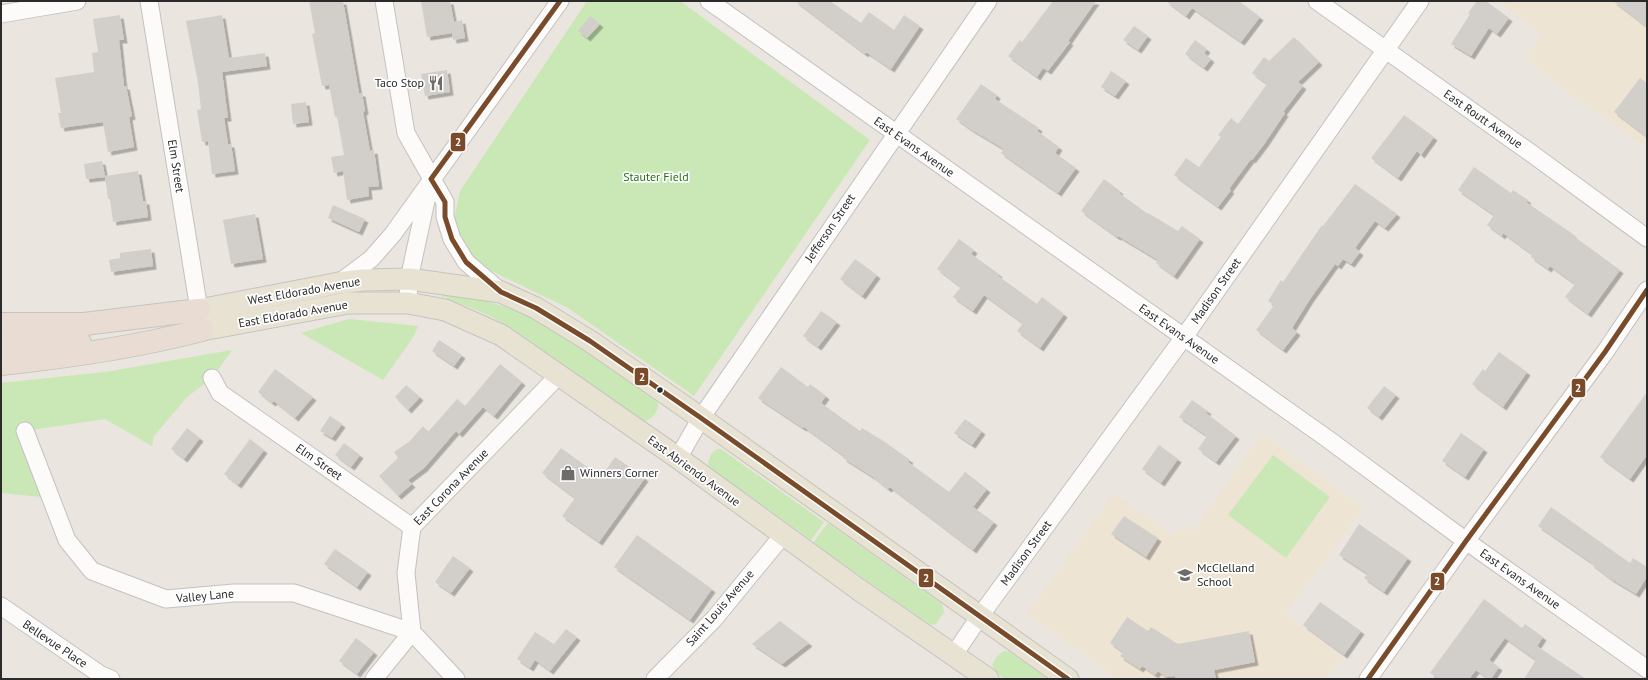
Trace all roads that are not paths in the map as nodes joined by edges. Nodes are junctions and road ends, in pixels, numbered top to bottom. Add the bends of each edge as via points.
1 (77, 1) edge
2 (149, 1) edge
3 (384, 1) edge
4 (560, 1) edge
5 (709, 1) edge
6 (988, 1) edge
7 (1317, 1) edge
8 (1420, 1) edge
9 (1, 14) edge
10 (1386, 50) junction
11 (895, 133) junction
12 (431, 179) junction
13 (1647, 238) edge
14 (410, 279) junction
15 (339, 283) junction
16 (1647, 290) edge
17 (501, 292) junction
18 (408, 304) junction
19 (1, 312) edge
20 (200, 320) junction
21 (1, 324) edge
22 (84, 324) junction
23 (1184, 337) junction
24 (170, 339) junction
25 (1, 342) edge
26 (1, 364) edge
27 (559, 375) junction
28 (212, 378) dead end
29 (701, 418) junction
30 (25, 431) dead end
31 (678, 458) junction
32 (412, 527) junction
33 (783, 535) junction
34 (1466, 542) junction
35 (1, 606) edge
36 (980, 616) junction
37 (412, 632) junction
38 (953, 656) junction
39 (1647, 669) edge
40 (111, 679) edge
41 (374, 679) edge
42 (456, 679) edge
43 (655, 679) edge
44 (988, 679) edge
45 (1068, 679) edge
46 (1368, 679) edge

1 - 9 street
2 - 20 street, Elm Street
3 - 12 street via 406,133
4 - 12 street
5 - 11 street, East Evans Avenue
6 - 11 street, Jefferson Street
7 - 10 street, East Routt Avenue
8 - 10 street, Madison Street
10 - 13 street, East Routt Avenue
10 - 23 street, Madison Street
11 - 23 street, East Evans Avenue
11 - 29 street, Jefferson Street
12 - 14 street
12 - 15 street via 393,234 371,260
12 - 17 street via 445,202 444,217 452,239 466,262
14 - 15 main road, West Eldorado Avenue
14 - 17 main road
14 - 18 street
15 - 20 main road, West Eldorado Avenue
16 - 34 street via 1605,352
17 - 29 main road via 536,308 590,341
18 - 20 main road, East Eldorado Avenue via 348,303
18 - 27 main road, East Abriendo Avenue via 445,310 501,335
19 - 22 highway
20 - 22 highway
20 - 24 highway
21 - 22 highway
23 - 34 street, East Evans Avenue via 1325,437
23 - 36 street, Madison Street
24 - 25 highway via 62,344
24 - 26 highway via 63,358
27 - 31 main road, East Abriendo Avenue
27 - 32 street, East Corona Avenue
28 - 32 street, Elm Street via 220,393
29 - 31 street, Jefferson Street
29 - 36 main road
30 - 37 street, Valley Lane via 67,540 92,571 166,599 234,592 294,593
31 - 33 main road, East Abriendo Avenue
32 - 37 street, East Corona Avenue via 406,573
33 - 38 main road, East Abriendo Avenue
33 - 43 street, Saint Louis Avenue via 714,619
34 - 39 street, East Evans Avenue
34 - 46 street
35 - 40 street, Bellevue Place via 101,675
36 - 38 street, Madison Street
36 - 45 main road
37 - 41 street
37 - 42 street
38 - 44 main road, East Abriendo Avenue

